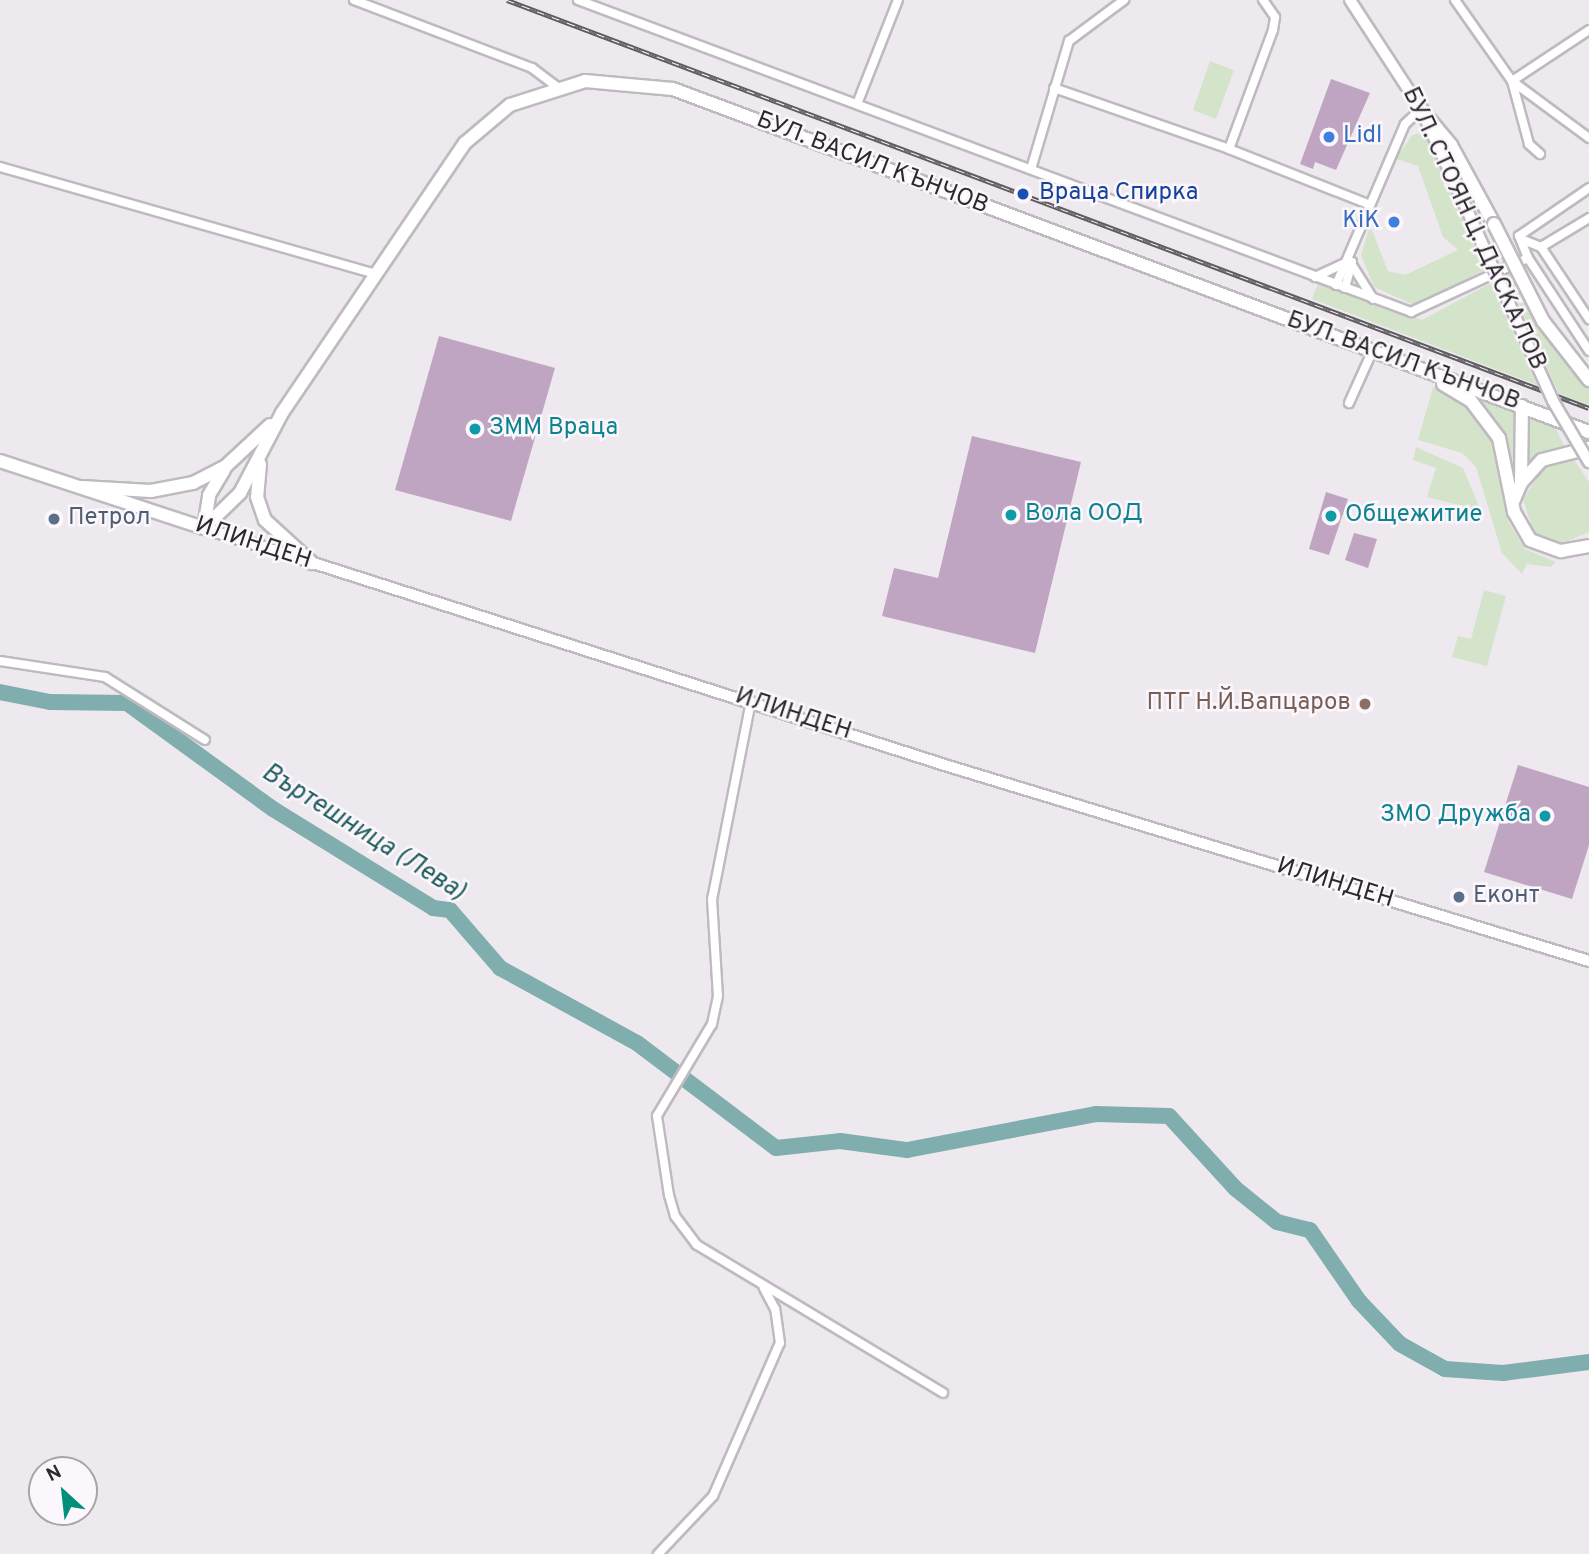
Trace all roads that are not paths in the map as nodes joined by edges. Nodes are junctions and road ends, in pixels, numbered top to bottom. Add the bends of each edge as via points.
1 (354, 0) edge
2 (578, 0) edge
3 (898, 0) edge
4 (1124, 0) edge
5 (1263, 0) edge
6 (1350, 0) edge
7 (1455, 0) edge
8 (1589, 30) edge
9 (1512, 81) junction
10 (556, 86) junction
11 (1054, 88) junction
12 (857, 104) junction
13 (1421, 109) junction
14 (1589, 138) edge
15 (1229, 149) junction
16 (1539, 154) dead end
17 (0, 167) edge
18 (1031, 169) junction
19 (1589, 188) edge
20 (1368, 204) junction
21 (1589, 218) edge
22 (1519, 236) junction
23 (1541, 247) junction
24 (1528, 258) junction
25 (1348, 264) junction
26 (375, 274) junction
27 (1315, 277) junction
28 (1340, 286) junction
29 (1373, 299) junction
30 (1589, 319) edge
31 (1589, 351) edge
32 (1372, 352) junction
33 (1422, 371) junction
34 (1589, 380) edge
35 (1349, 403) dead end
36 (1522, 406) junction
37 (282, 413) junction
38 (1589, 432) edge
39 (265, 444) junction
40 (1589, 448) edge
41 (0, 461) edge
42 (1589, 462) edge
43 (226, 466) junction
44 (1521, 483) junction
45 (82, 487) junction
46 (1513, 502) junction
47 (204, 528) junction
48 (1588, 545) edge
49 (312, 563) junction
50 (0, 661) edge
51 (751, 701) junction
52 (205, 740) dead end
53 (1589, 961) edge
54 (764, 1288) junction
55 (943, 1393) dead end
56 (658, 1554) edge

1 - 10 street via 532,68
2 - 12 street
3 - 12 street
4 - 11 street via 1069,41
5 - 15 street via 1275,17 1273,30
6 - 13 street, БУЛ. СТОЯН Ц. ДАСКАЛОВ
7 - 9 street
8 - 9 street
9 - 14 street
9 - 16 street via 1529,144
10 - 26 main road, БУЛ. ВАСИЛ КЪНЧОВ via 510,105 474,134
10 - 32 main road, БУЛ. ВАСИЛ КЪНЧОВ via 604,80 673,89
11 - 15 street
11 - 18 street
12 - 18 street
13 - 20 street via 1405,124
13 - 34 main road, bridge via 1451,145 1543,321
13 - 42 street, БУЛ. СТОЯН Ц. ДАСКАЛОВ, bridge via 1553,401
15 - 20 street
17 - 26 street
18 - 27 street
19 - 22 street
20 - 25 street
21 - 23 street
22 - 23 street via 1526,244
22 - 24 street
23 - 30 street
24 - 29 street via 1427,309 1411,312
24 - 31 street
25 - 27 street
25 - 28 street
25 - 29 street
26 - 37 main road, БУЛ. ВАСИЛ КЪНЧОВ
27 - 28 street
28 - 29 street
32 - 33 main road, БУЛ. ВАСИЛ КЪНЧОВ
32 - 35 street
33 - 36 main road, БУЛ. ВАСИЛ КЪНЧОВ
33 - 46 main road via 1471,401 1486,418 1499,438
36 - 38 main road, БУЛ. ВАСИЛ КЪНЧОВ
36 - 44 main road
37 - 39 main road, БУЛ. ВАСИЛ КЪНЧОВ
37 - 43 main road, БУЛ. ВАСИЛ КЪНЧОВ
39 - 47 main road, БУЛ. ВАСИЛ КЪНЧОВ via 233,502
39 - 49 main road via 256,486 259,508 273,532
40 - 44 main road via 1555,454
41 - 45 main road, ИЛИНДЕН
43 - 45 main road, БУЛ. ВАСИЛ КЪНЧОВ via 166,490
43 - 47 main road via 209,495
44 - 46 main road
45 - 47 main road, ИЛИНДЕН
46 - 48 main road via 1518,524 1536,545 1560,551
47 - 49 street, ИЛИНДЕН
49 - 51 street, ИЛИНДЕН
50 - 52 street via 104,677
51 - 53 street, ИЛИНДЕН
51 - 54 street via 712,899 718,996 712,1024 657,1116 676,1216 697,1245
54 - 55 street
54 - 56 street via 775,1309 780,1343 713,1496

